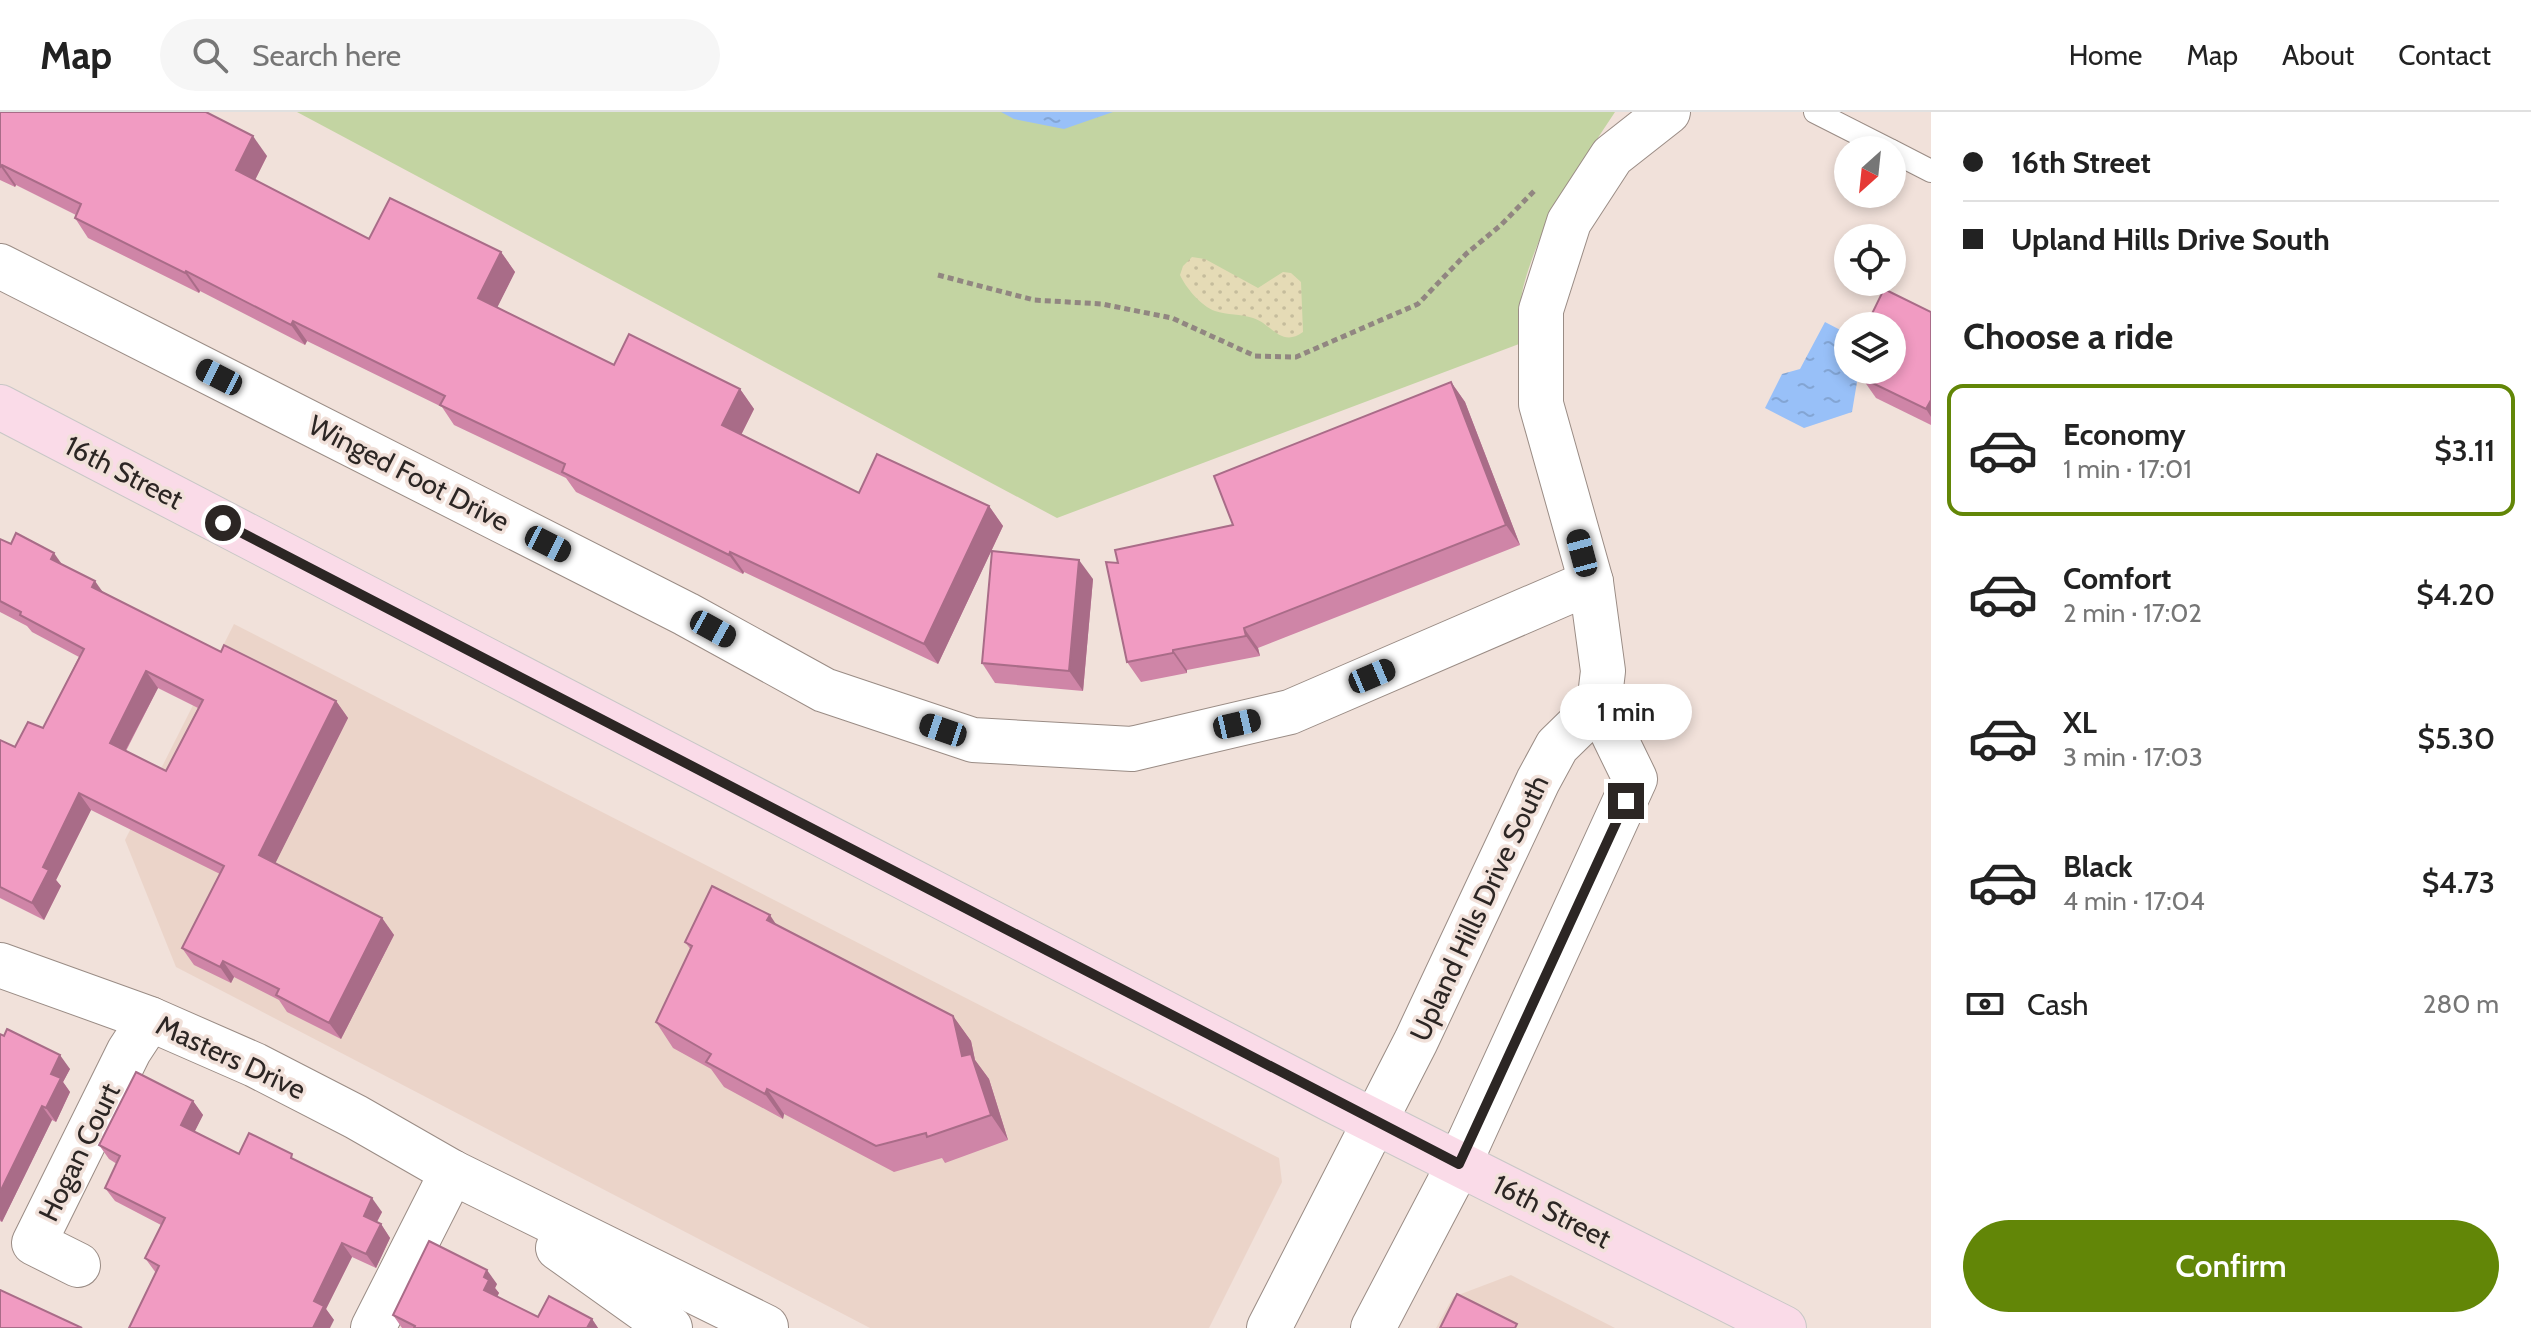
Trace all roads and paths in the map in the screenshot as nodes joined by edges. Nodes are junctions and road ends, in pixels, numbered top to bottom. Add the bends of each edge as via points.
1 (1668, 112) edge
2 (1815, 112) edge
3 (1862, 136) edge
4 (1906, 158) edge
5 (1931, 171) edge
6 (1544, 180) dead end
7 (0, 266) edge
8 (938, 275) dead end
9 (0, 407) edge
10 (1591, 582) junction
11 (1599, 705) junction
12 (0, 965) edge
13 (150, 1019) junction
14 (1375, 1122) junction
15 (1459, 1164) junction
16 (452, 1172) junction
17 (78, 1265) dead end
18 (669, 1316) edge
19 (373, 1328) edge
20 (766, 1328) edge
21 (800, 1328) edge
22 (1269, 1328) edge
23 (1373, 1328) edge
24 (1784, 1328) edge

1 - 10 street via 1612,156 1569,222 1541,310 1541,404
2 - 3 lane
4 - 5 lane
6 - 8 path via 1418,304 1296,357 1255,356 1172,318 1102,304 1034,300
7 - 10 street, Winged Foot Drive via 686,614 824,690 973,740 1132,749 1290,712
9 - 14 main road, 16th Street
10 - 11 street via 1603,671
11 - 14 street, Upland Hills Drive South via 1557,746 1538,781
11 - 15 street via 1635,779
12 - 13 street, Masters Drive
13 - 16 street, Masters Drive via 255,1065
13 - 17 street, Hogan Court via 34,1243
14 - 15 main road, 16th Street
14 - 22 street, Upland Hills Drive South
15 - 23 street
15 - 24 main road, 16th Street
16 - 18 street, Masters Drive
16 - 19 street
18 - 20 street, Masters Drive
20 - 21 street, Masters Drive

